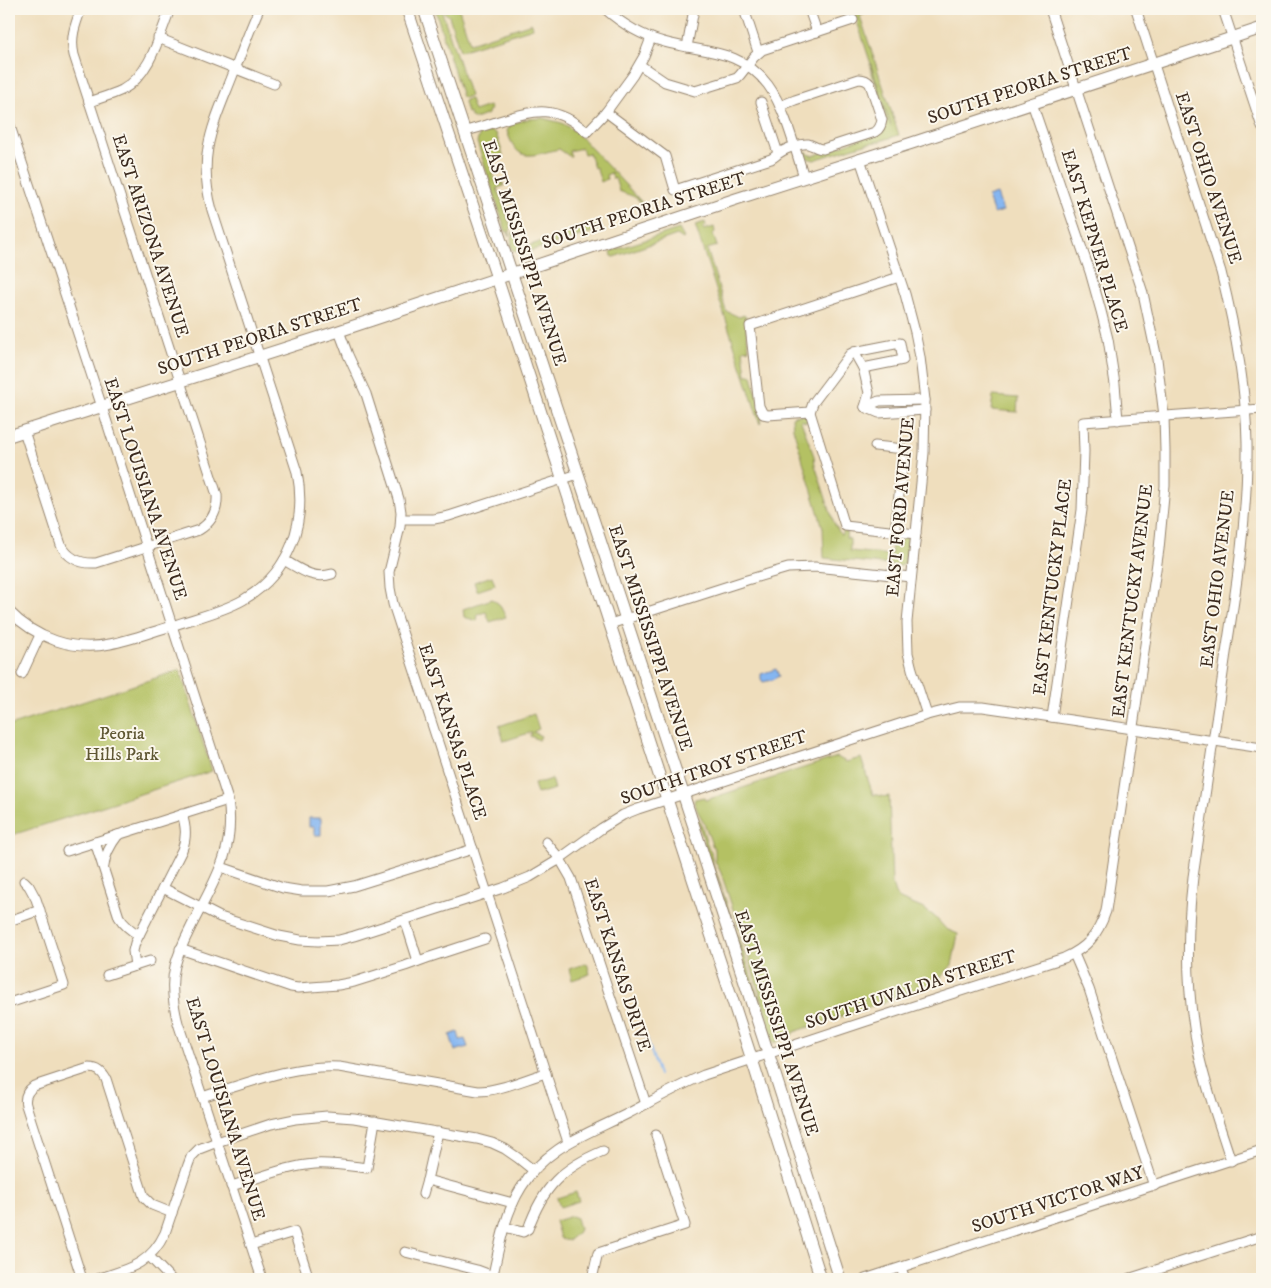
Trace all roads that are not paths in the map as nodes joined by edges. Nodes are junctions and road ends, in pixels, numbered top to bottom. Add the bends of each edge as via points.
1 (81, 9) edge
2 (170, 9) edge
3 (259, 9) edge
4 (407, 9) edge
5 (424, 9) edge
6 (605, 9) edge
7 (694, 9) edge
8 (744, 9) edge
9 (810, 9) edge
10 (1050, 9) edge
11 (1136, 9) edge
12 (1223, 9) edge
13 (853, 20) dead end
14 (1262, 28) edge
15 (817, 32) junction
16 (158, 38) junction
17 (651, 38) junction
18 (1232, 38) junction
19 (688, 47) junction
20 (758, 52) junction
21 (1154, 63) junction
22 (640, 65) junction
23 (747, 65) junction
24 (236, 68) junction
25 (428, 73) junction
26 (274, 84) dead end
27 (1077, 89) junction
28 (89, 102) junction
29 (761, 102) dead end
30 (1032, 104) junction
31 (780, 106) junction
32 (606, 112) junction
33 (9, 123) edge
34 (1262, 127) edge
35 (466, 132) junction
36 (794, 147) junction
37 (778, 153) junction
38 (860, 159) junction
39 (804, 177) junction
40 (512, 273) junction
41 (899, 277) junction
42 (496, 278) junction
43 (339, 331) junction
44 (854, 352) junction
45 (260, 356) junction
46 (863, 368) junction
47 (181, 381) junction
48 (925, 400) junction
49 (102, 406) junction
50 (865, 407) junction
51 (1262, 409) edge
52 (925, 410) junction
53 (1245, 410) junction
54 (810, 412) junction
55 (1164, 416) junction
56 (1118, 420) junction
57 (24, 431) junction
58 (9, 436) edge
59 (875, 446) dead end
60 (578, 474) junction
61 (562, 479) junction
62 (401, 519) junction
63 (895, 532) junction
64 (916, 534) junction
65 (147, 547) junction
66 (284, 560) junction
67 (332, 574) dead end
68 (912, 577) junction
69 (9, 611) edge
70 (626, 619) junction
71 (610, 624) junction
72 (172, 626) junction
73 (40, 634) junction
74 (22, 674) dead end
75 (927, 714) junction
76 (1052, 717) junction
77 (1133, 729) junction
78 (1213, 741) junction
79 (1262, 748) edge
80 (683, 794) junction
81 (667, 799) junction
82 (228, 800) junction
83 (182, 814) junction
84 (118, 835) junction
85 (95, 842) junction
86 (546, 842) dead end
87 (473, 848) junction
88 (68, 851) dead end
89 (560, 859) junction
90 (221, 868) junction
91 (104, 869) junction
92 (24, 881) dead end
93 (162, 888) junction
94 (487, 893) junction
95 (200, 908) junction
96 (40, 910) junction
97 (9, 920) edge
98 (405, 920) junction
99 (139, 934) junction
100 (485, 939) dead end
101 (180, 949) junction
102 (1074, 954) junction
103 (150, 961) dead end
104 (418, 961) junction
105 (135, 966) junction
106 (107, 975) dead end
107 (9, 1003) edge
108 (768, 1054) junction
109 (752, 1059) junction
110 (546, 1073) junction
111 (202, 1097) junction
112 (646, 1104) junction
113 (375, 1121) junction
114 (438, 1132) junction
115 (656, 1135) dead end
116 (217, 1142) junction
117 (568, 1142) junction
118 (1262, 1150) edge
119 (603, 1151) dead end
120 (1231, 1160) junction
121 (533, 1170) junction
122 (427, 1180) junction
123 (231, 1186) junction
124 (1154, 1186) junction
125 (423, 1194) dead end
126 (513, 1202) junction
127 (172, 1212) junction
128 (505, 1227) junction
129 (1262, 1236) edge
130 (250, 1245) junction
131 (405, 1252) dead end
132 (149, 1256) junction
133 (901, 1268) junction
134 (492, 1278) edge
135 (82, 1279) edge
136 (98, 1279) edge
137 (171, 1279) edge
138 (262, 1279) edge
139 (309, 1279) edge
140 (592, 1279) edge
141 (822, 1279) edge
142 (840, 1279) edge
143 (865, 1279) edge
144 (905, 1279) edge
145 (1128, 1279) edge

1 - 28 street, EAST ARIZONA AVENUE via 73,28 72,48
2 - 16 street
3 - 24 street
4 - 25 main road, EAST MISSISSIPPI AVENUE
5 - 35 main road, EAST MISSISSIPPI AVENUE
6 - 17 street via 624,24
7 - 19 street
8 - 20 street
9 - 15 street
10 - 27 street, EAST KENTUCKY AVENUE
11 - 21 street, EAST OHIO AVENUE
12 - 18 street
13 - 15 street
14 - 18 main road, SOUTH PEORIA STREET
15 - 20 street
16 - 24 street
16 - 28 street via 144,70 131,84
17 - 19 street
17 - 22 street
18 - 21 main road, SOUTH PEORIA STREET
18 - 34 street
19 - 23 street via 726,54
20 - 23 street
21 - 27 main road, SOUTH PEORIA STREET
21 - 53 street, EAST OHIO AVENUE via 1222,272 1238,346
22 - 23 street via 665,82 695,91 737,78
22 - 32 street
23 - 31 street via 768,84
24 - 26 street
24 - 45 street via 208,142 206,182 212,210
25 - 35 main road via 456,131
25 - 42 main road, EAST MISSISSIPPI AVENUE
27 - 30 main road, SOUTH PEORIA STREET
27 - 55 street, EAST KENTUCKY AVENUE via 1143,293 1157,359
28 - 47 street, EAST ARIZONA AVENUE
29 - 37 street
30 - 38 main road, SOUTH PEORIA STREET
30 - 56 street, EAST KEPNER PLACE via 1088,264 1101,311 1116,384
31 - 36 street
31 - 36 street via 859,79 870,84 882,120 877,131 823,149 809,144
32 - 35 street via 587,132 570,119 543,112 518,115
32 - 37 street via 665,156 676,190 771,159
33 - 49 street, EAST LOUISIANA AVENUE
35 - 40 main road, EAST MISSISSIPPI AVENUE
36 - 37 street
36 - 39 street
38 - 39 main road, SOUTH PEORIA STREET
38 - 41 street, EAST FORD AVENUE
39 - 40 main road, SOUTH PEORIA STREET
40 - 42 main road, SOUTH PEORIA STREET
40 - 60 main road, EAST MISSISSIPPI AVENUE
41 - 48 street, EAST FORD AVENUE via 915,332
41 - 54 street via 750,326 759,406 763,414
42 - 43 main road, SOUTH PEORIA STREET
42 - 61 main road, EAST MISSISSIPPI AVENUE
43 - 45 main road, SOUTH PEORIA STREET
43 - 62 street, EAST KANSAS PLACE via 366,394 397,491
44 - 46 street
44 - 46 street via 900,343 903,360
44 - 54 street via 813,403
45 - 47 main road, SOUTH PEORIA STREET
45 - 66 street via 299,484 299,520
46 - 50 street via 869,393
47 - 49 main road, SOUTH PEORIA STREET
47 - 65 street, EAST ARIZONA AVENUE via 217,495 217,508 210,521 199,530
48 - 50 street via 879,401
48 - 52 street, EAST FORD AVENUE
49 - 57 main road, SOUTH PEORIA STREET
49 - 65 street, EAST LOUISIANA AVENUE
50 - 52 street via 879,413
51 - 53 street, EAST KENTUCKY PLACE
52 - 64 street, EAST FORD AVENUE
53 - 55 street, EAST KENTUCKY PLACE
53 - 78 street, EAST OHIO AVENUE via 1247,474 1243,536
54 - 63 street via 845,526
55 - 56 street, EAST KENTUCKY PLACE
55 - 77 street, EAST KENTUCKY AVENUE via 1166,451 1160,549
56 - 76 street, EAST KENTUCKY PLACE via 1083,422 1082,510
57 - 58 main road, SOUTH PEORIA STREET
57 - 65 street via 61,545 70,556 81,562 96,563
59 - 63 street via 904,449
60 - 61 street
60 - 70 main road, EAST MISSISSIPPI AVENUE
61 - 62 street via 449,516
61 - 71 main road, EAST MISSISSIPPI AVENUE
62 - 87 street, EAST KANSAS PLACE via 389,572 391,596
63 - 64 street
64 - 68 street, EAST FORD AVENUE
65 - 72 street, EAST LOUISIANA AVENUE
66 - 67 street via 314,575
66 - 72 street via 271,578 243,600
68 - 70 street via 815,567 788,568
68 - 75 street, EAST FORD AVENUE via 907,622 908,654
69 - 73 street
70 - 71 street
70 - 80 main road, EAST MISSISSIPPI AVENUE
71 - 81 main road, EAST MISSISSIPPI AVENUE
72 - 73 street via 97,646 62,643
72 - 82 street, EAST LOUISIANA AVENUE
73 - 74 street
75 - 76 street, SOUTH TROY STREET via 974,706
75 - 80 street, SOUTH TROY STREET
76 - 77 street, SOUTH TROY STREET
77 - 78 street, SOUTH TROY STREET
77 - 102 street, EAST KENTUCKY AVENUE via 1106,911 1099,929 1087,945
78 - 79 street, SOUTH TROY STREET
78 - 120 street, EAST OHIO AVENUE via 1190,903 1188,980 1199,1056
80 - 81 street, SOUTH TROY STREET
80 - 108 main road, EAST MISSISSIPPI AVENUE
81 - 89 street, SOUTH TROY STREET via 618,818
81 - 109 main road, EAST MISSISSIPPI AVENUE
82 - 83 street
82 - 90 street, EAST LOUISIANA AVENUE via 229,837
83 - 84 street
83 - 93 street via 185,842
84 - 85 street
84 - 91 street via 107,854
85 - 88 street
85 - 91 street
86 - 89 street, EAST KANSAS DRIVE
87 - 90 street via 354,886 328,891 283,888
87 - 94 street, EAST KANSAS PLACE
89 - 94 street, SOUTH TROY STREET via 530,877
89 - 112 street, EAST KANSAS DRIVE via 571,878
90 - 95 street, EAST LOUISIANA AVENUE
91 - 99 street via 119,917 130,930
92 - 96 street via 32,890
93 - 95 street, SOUTH TROY STREET
93 - 99 street
94 - 98 street, SOUTH TROY STREET
94 - 110 street, EAST KANSAS PLACE
95 - 98 street, SOUTH TROY STREET via 279,936 309,941 347,938
95 - 101 street, EAST LOUISIANA AVENUE
96 - 97 street
96 - 107 street via 64,985
98 - 104 street
99 - 105 street via 133,951
100 - 104 street
101 - 104 street via 298,988 350,984
101 - 111 street, EAST LOUISIANA AVENUE via 173,978 173,1000
102 - 108 street, SOUTH UVALDA STREET
102 - 124 street via 1089,988
103 - 105 street
105 - 106 street
108 - 109 street, SOUTH UVALDA STREET
108 - 142 main road, EAST MISSISSIPPI AVENUE
109 - 112 street, SOUTH UVALDA STREET via 697,1078
109 - 141 main road, EAST MISSISSIPPI AVENUE
110 - 111 street via 478,1091 325,1067 272,1075
110 - 117 street, EAST KANSAS PLACE
111 - 116 street, EAST LOUISIANA AVENUE
112 - 117 street, SOUTH UVALDA STREET
113 - 114 street
113 - 116 street via 316,1116 271,1124
113 - 123 street via 367,1168 332,1164 299,1166
114 - 121 street via 492,1143
114 - 122 street
115 - 140 street via 685,1225 598,1253
116 - 123 street, EAST LOUISIANA AVENUE
116 - 127 street via 199,1149 190,1160
117 - 121 street, SOUTH UVALDA STREET
118 - 120 street, SOUTH VICTOR WAY
119 - 128 street via 558,1178 542,1197 526,1231
120 - 124 street, SOUTH VICTOR WAY
121 - 126 street, SOUTH UVALDA STREET
122 - 125 street
122 - 126 street
123 - 130 street, EAST LOUISIANA AVENUE
124 - 133 street, SOUTH VICTOR WAY
126 - 128 street, SOUTH UVALDA STREET
127 - 132 street via 161,1240
127 - 135 street via 152,1205 144,1197 104,1074 89,1068 34,1086 25,1100
128 - 134 street, SOUTH UVALDA STREET
129 - 145 street
130 - 138 street, EAST LOUISIANA AVENUE
130 - 139 street via 294,1232
131 - 134 street via 477,1270
132 - 136 street via 131,1268
132 - 137 street
133 - 143 street, SOUTH VICTOR WAY
133 - 144 street

